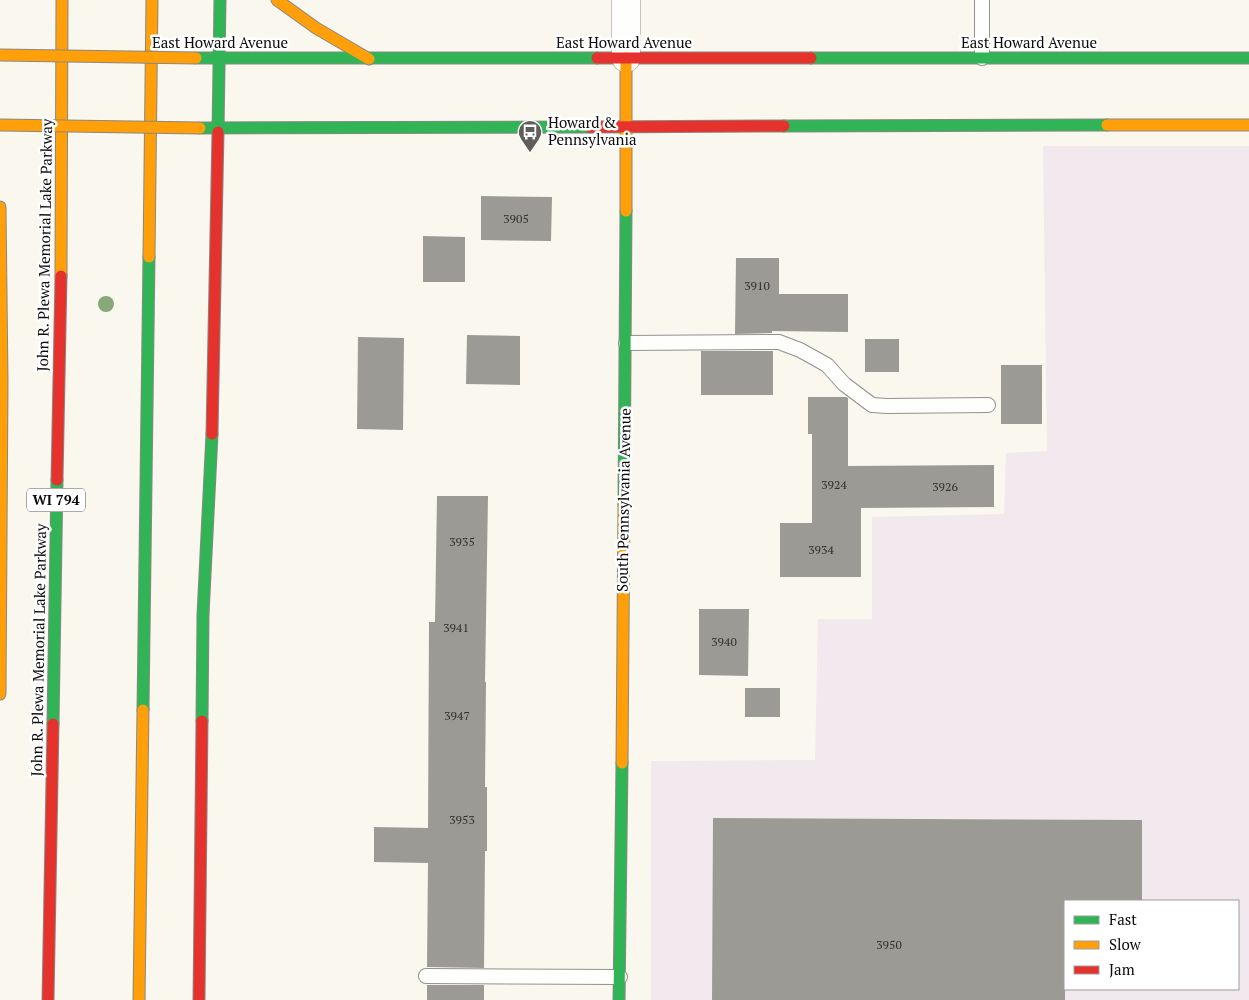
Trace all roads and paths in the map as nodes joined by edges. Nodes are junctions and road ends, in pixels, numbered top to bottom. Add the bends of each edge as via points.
1 (62, 0) edge
2 (152, 0) edge
3 (220, 0) edge
4 (277, 0) edge
5 (626, 0) edge
6 (982, 0) edge
7 (0, 55) edge
8 (219, 58) junction
9 (626, 58) junction
10 (982, 58) junction
11 (1249, 58) edge
12 (369, 59) junction
13 (0, 125) edge
14 (1249, 125) edge
15 (626, 127) junction
16 (218, 128) junction
17 (0, 207) edge
18 (0, 214) edge
19 (626, 343) junction
20 (988, 405) dead end
21 (0, 694) edge
22 (426, 976) dead end
23 (620, 977) junction
24 (48, 1000) edge
25 (139, 1000) edge
26 (199, 1000) edge
27 (619, 1000) edge

1 - 24 main road, John R. Plewa Memorial Lake Parkway / WI 794 via 61,265
2 - 25 main road
3 - 8 main road
4 - 12 main road via 316,28
5 - 9 street, South Pennsylvania Avenue
6 - 10 lane
7 - 8 main road, East Howard Avenue, bridge
8 - 12 main road, East Howard Avenue
8 - 16 main road
9 - 10 main road, East Howard Avenue
9 - 12 main road, East Howard Avenue
9 - 15 main road, South Pennsylvania Avenue
10 - 11 main road, East Howard Avenue
13 - 16 main road, bridge
14 - 15 main road
15 - 16 main road
15 - 19 main road, South Pennsylvania Avenue
16 - 26 main road via 212,455 203,616
17 - 18 main road
18 - 21 main road
19 - 20 lane via 780,342 827,365 844,384 872,405
19 - 23 main road, South Pennsylvania Avenue
22 - 23 lane
23 - 27 main road, South Pennsylvania Avenue

